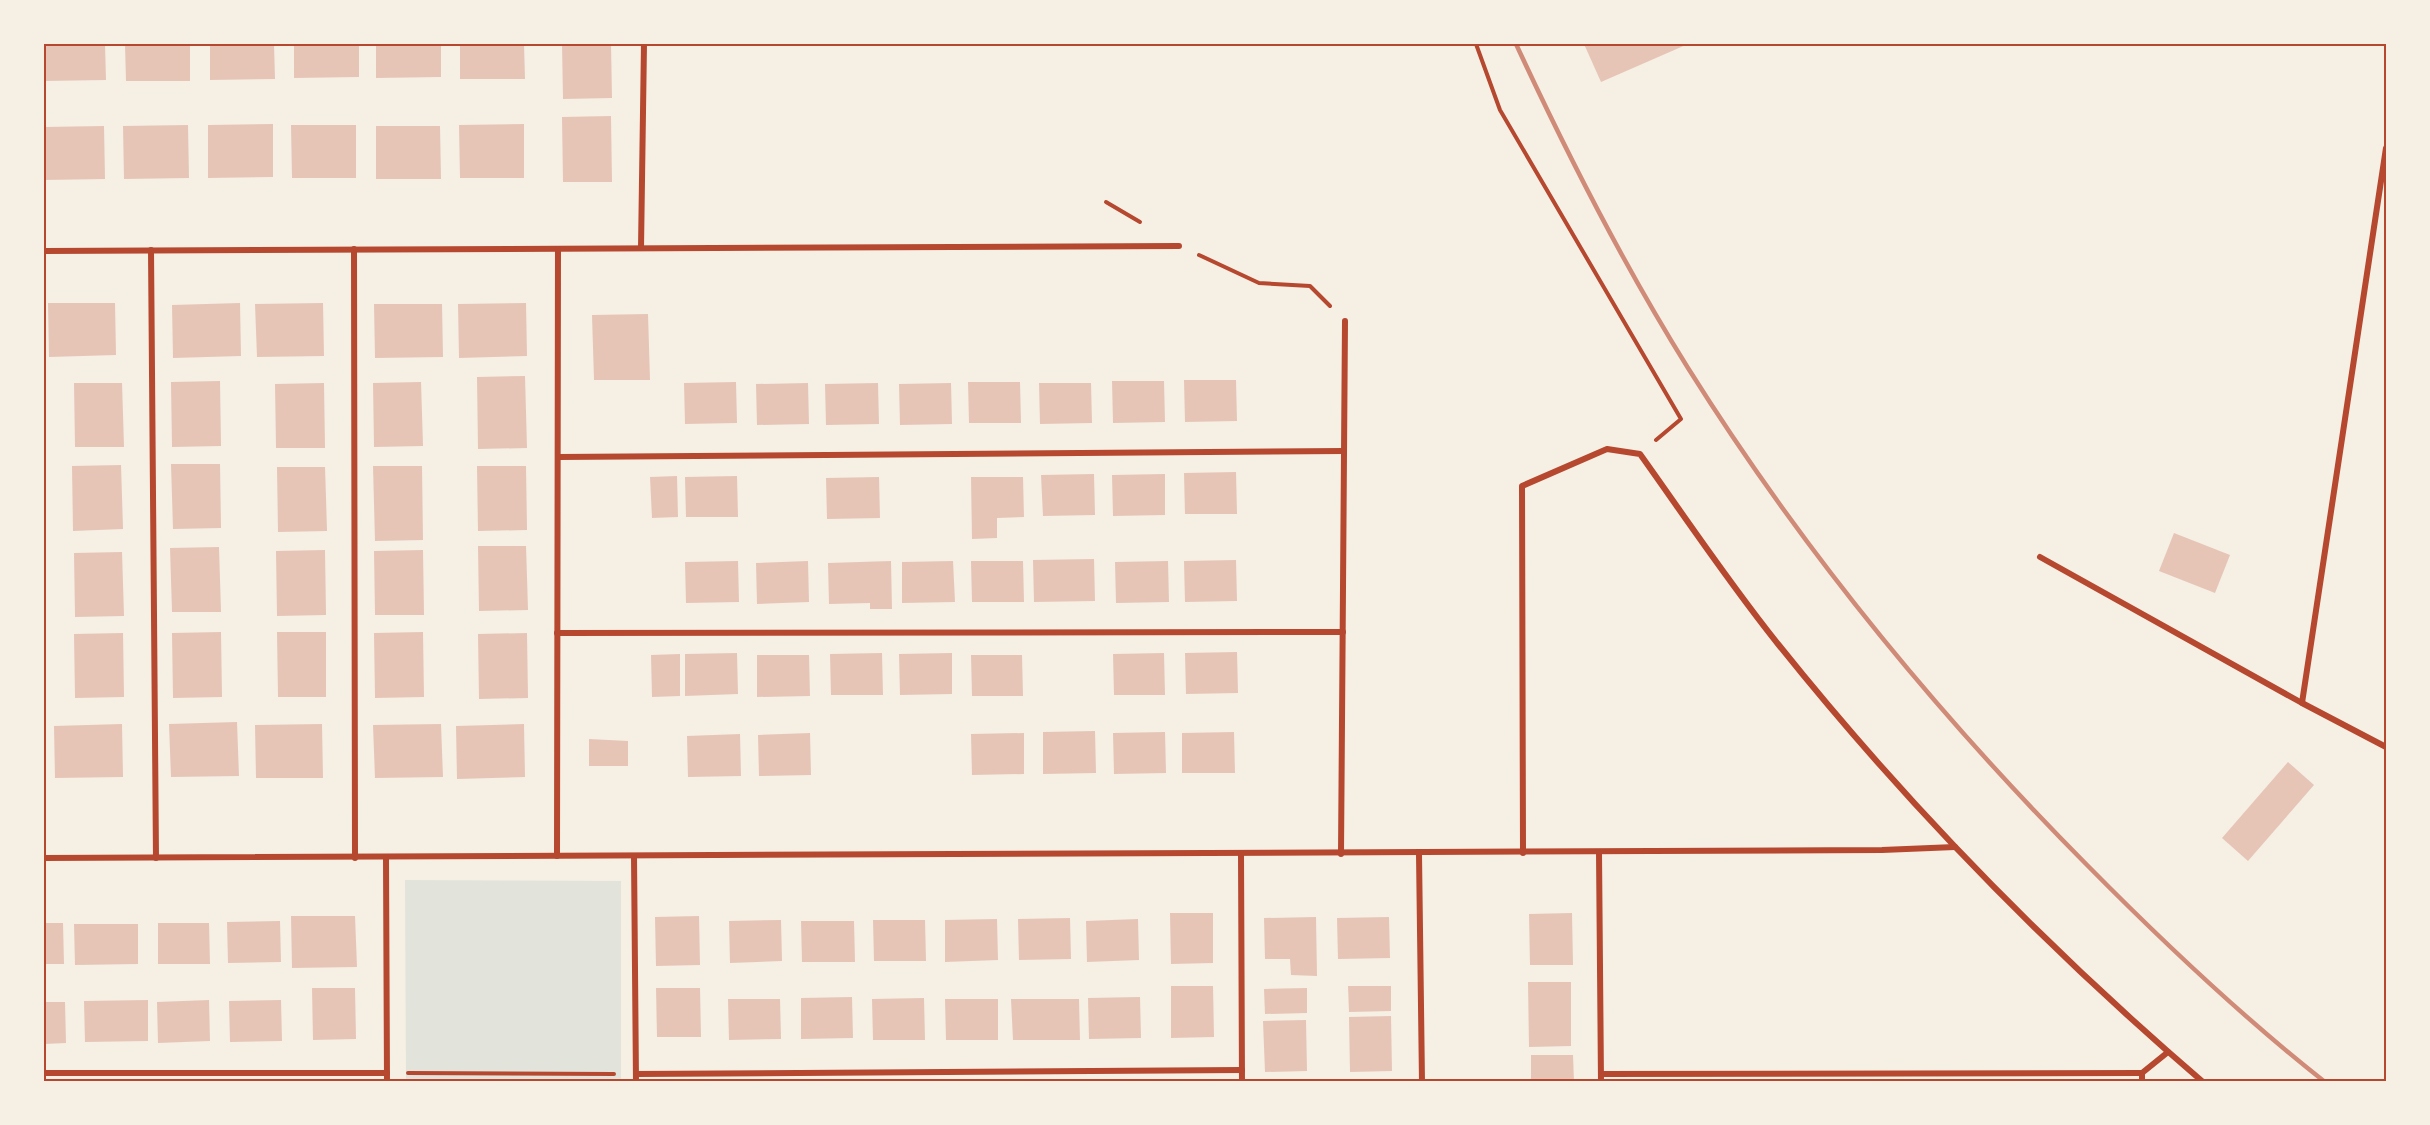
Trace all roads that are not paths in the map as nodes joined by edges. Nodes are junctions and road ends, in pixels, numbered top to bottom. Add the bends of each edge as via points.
1 (644, 44) edge
2 (2386, 148) edge
3 (1179, 246) road end
4 (641, 248) junction
5 (354, 249) junction
6 (558, 249) junction
7 (44, 250) edge
8 (151, 250) junction
9 (1345, 321) road end
10 (1344, 451) junction
11 (558, 457) junction
12 (2040, 556) dead end
13 (1343, 632) junction
14 (557, 633) junction
15 (2302, 703) junction
16 (2386, 747) edge
17 (1955, 847) junction
18 (1599, 852) junction
19 (1523, 853) junction
20 (1241, 854) junction
21 (1341, 854) junction
22 (1419, 854) junction
23 (556, 856) junction
24 (634, 856) junction
25 (44, 858) edge
26 (156, 858) junction
27 (355, 858) junction
28 (386, 858) junction
29 (2168, 1052) junction
30 (1242, 1070) junction
31 (44, 1073) edge
32 (387, 1073) junction
33 (1601, 1074) junction
34 (2142, 1074) junction
35 (636, 1078) edge
36 (387, 1082) edge
37 (1242, 1082) edge
38 (1422, 1082) edge
39 (1601, 1082) edge
40 (2142, 1082) edge
41 (2203, 1082) edge

1 - 4 street
2 - 15 street
3 - 4 street
4 - 6 street
5 - 6 street
5 - 8 street
5 - 27 street
6 - 11 street
7 - 8 street
8 - 26 street
9 - 10 street
10 - 11 street
10 - 13 street
11 - 14 street
12 - 15 street
13 - 14 street
13 - 21 street
14 - 23 street
15 - 16 street
17 - 18 street
17 - 19 street via 1862,746 1777,643 1640,454 1607,449 1522,486
17 - 29 street via 2072,964
18 - 19 street
18 - 33 street
19 - 22 street
20 - 21 street
20 - 24 street
20 - 30 street
21 - 22 street
22 - 38 street
23 - 24 street
23 - 28 street
24 - 35 street
25 - 26 street
26 - 27 street
27 - 28 street
28 - 32 street
29 - 34 street
29 - 41 street
30 - 35 street
30 - 37 street
31 - 32 street
32 - 36 street
33 - 34 street
33 - 39 street
34 - 40 street

